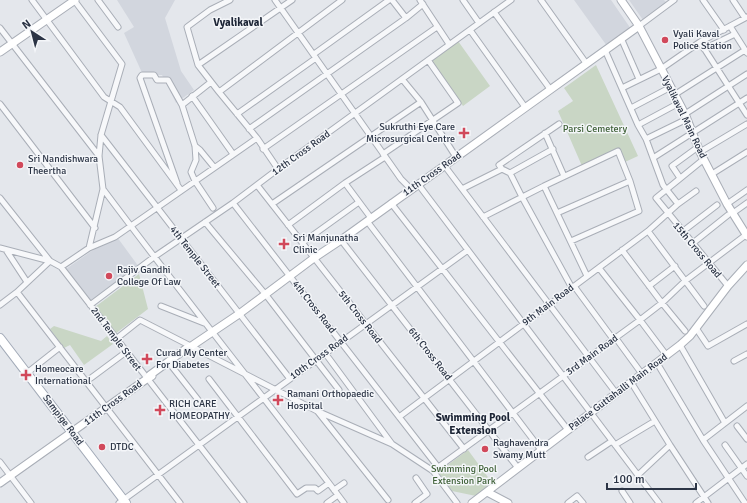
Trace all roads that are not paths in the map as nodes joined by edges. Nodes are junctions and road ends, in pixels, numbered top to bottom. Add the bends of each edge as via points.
1 (32, 0) edge
2 (74, 0) edge
3 (98, 0) edge
4 (230, 0) edge
5 (276, 0) edge
6 (292, 0) edge
7 (342, 0) edge
8 (391, 0) edge
9 (463, 0) edge
10 (511, 0) edge
11 (541, 0) edge
12 (621, 0) edge
13 (674, 0) edge
14 (703, 0) edge
15 (733, 0) edge
16 (421, 2) edge
17 (502, 2) edge
18 (281, 8) junction
19 (494, 12) junction
20 (406, 18) junction
21 (746, 18) edge
22 (47, 20) junction
23 (479, 23) junction
24 (639, 26) junction
25 (730, 26) junction
26 (118, 27) dead end
27 (437, 27) junction
28 (0, 28) edge
29 (470, 30) junction
30 (724, 30) junction
31 (298, 32) junction
32 (735, 34) junction
33 (621, 38) junction
34 (700, 42) junction
35 (12, 44) junction
36 (449, 44) junction
37 (704, 49) junction
38 (605, 50) junction
39 (0, 52) edge
40 (746, 52) edge
41 (315, 56) junction
42 (428, 60) junction
43 (586, 63) junction
44 (198, 65) junction
45 (716, 67) junction
46 (661, 68) junction
47 (327, 74) junction
48 (747, 74) edge
49 (402, 79) junction
50 (640, 79) junction
51 (211, 82) junction
52 (671, 87) junction
53 (728, 87) junction
54 (622, 88) junction
55 (550, 89) junction
56 (219, 92) junction
57 (342, 95) junction
58 (674, 95) junction
59 (192, 96) junction
60 (747, 98) edge
61 (110, 101) junction
62 (421, 102) junction
63 (679, 103) junction
64 (740, 103) junction
65 (0, 104) edge
66 (182, 105) junction
67 (526, 107) junction
68 (631, 108) junction
69 (237, 114) junction
70 (355, 114) junction
71 (747, 116) edge
72 (686, 117) junction
73 (433, 120) junction
74 (559, 124) dead end
75 (747, 124) edge
76 (638, 125) junction
77 (249, 129) junction
78 (545, 133) junction
79 (693, 133) junction
80 (101, 135) junction
81 (371, 136) junction
82 (256, 138) junction
83 (646, 139) junction
84 (195, 146) junction
85 (264, 149) junction
86 (553, 150) junction
87 (699, 150) junction
88 (747, 152) edge
89 (233, 154) junction
90 (384, 155) junction
91 (99, 156) junction
92 (456, 157) junction
93 (654, 158) junction
94 (704, 159) junction
95 (444, 165) junction
96 (214, 167) junction
97 (278, 169) junction
98 (502, 169) junction
99 (510, 173) junction
100 (712, 174) junction
101 (564, 176) junction
102 (680, 178) junction
103 (195, 181) junction
104 (630, 181) junction
105 (177, 183) junction
106 (345, 183) junction
107 (418, 184) junction
108 (257, 185) junction
109 (544, 186) junction
110 (103, 189) junction
111 (411, 189) junction
112 (462, 189) junction
113 (666, 189) junction
114 (181, 190) junction
115 (747, 190) edge
116 (696, 191) dead end
117 (522, 197) junction
118 (0, 198) edge
119 (359, 202) junction
120 (233, 203) junction
121 (391, 203) junction
122 (747, 203) edge
123 (272, 204) junction
124 (678, 204) junction
125 (727, 204) junction
126 (717, 205) dead end
127 (156, 207) junction
128 (213, 208) dead end
129 (557, 213) junction
130 (667, 213) junction
131 (730, 214) junction
132 (483, 217) junction
133 (369, 220) junction
134 (205, 222) junction
135 (288, 225) junction
136 (131, 226) junction
137 (94, 228) junction
138 (648, 231) junction
139 (682, 232) junction
140 (747, 235) edge
141 (181, 239) junction
142 (341, 240) junction
143 (571, 241) junction
144 (302, 243) junction
145 (693, 243) junction
146 (0, 248) edge
147 (89, 248) junction
148 (6, 250) junction
149 (468, 250) junction
150 (622, 250) junction
151 (154, 257) junction
152 (314, 258) junction
153 (50, 261) junction
154 (710, 263) junction
155 (747, 265) edge
156 (675, 266) junction
157 (61, 267) junction
158 (442, 268) junction
159 (599, 268) junction
160 (290, 276) junction
161 (587, 276) junction
162 (685, 281) junction
163 (27, 282) junction
164 (416, 286) junction
165 (649, 286) junction
166 (728, 286) junction
167 (573, 287) junction
168 (17, 292) junction
169 (266, 294) junction
170 (662, 303) junction
171 (0, 305) edge
172 (90, 305) junction
173 (391, 305) junction
174 (549, 305) junction
175 (161, 306) dead end
176 (704, 306) dead end
177 (239, 314) junction
178 (640, 320) junction
179 (205, 323) junction
180 (366, 324) junction
181 (524, 324) junction
182 (747, 324) edge
183 (696, 328) junction
184 (685, 331) dead end
185 (211, 332) junction
186 (0, 338) edge
187 (614, 338) junction
188 (116, 339) junction
189 (340, 342) junction
190 (499, 342) junction
191 (680, 345) junction
192 (191, 346) junction
193 (60, 347) junction
194 (126, 352) junction
195 (325, 353) junction
196 (747, 354) edge
197 (666, 356) junction
198 (589, 357) junction
199 (316, 360) junction
200 (473, 361) junction
201 (734, 361) dead end
202 (657, 363) junction
203 (170, 364) junction
204 (243, 372) junction
205 (27, 373) junction
206 (642, 374) junction
207 (563, 376) junction
208 (147, 378) junction
209 (290, 379) junction
210 (449, 379) junction
211 (88, 380) junction
212 (209, 380) dead end
213 (631, 382) junction
214 (275, 389) junction
215 (339, 390) dead end
216 (540, 393) junction
217 (616, 393) junction
218 (264, 397) junction
219 (424, 398) junction
220 (199, 401) dead end
221 (747, 406) edge
222 (106, 407) junction
223 (317, 411) junction
224 (590, 412) junction
225 (513, 413) junction
226 (237, 417) junction
227 (399, 417) junction
228 (655, 421) junction
229 (725, 423) junction
230 (737, 426) dead end
231 (489, 430) junction
232 (568, 430) junction
233 (72, 433) junction
234 (747, 439) edge
235 (703, 440) junction
236 (614, 443) junction
237 (392, 444) junction
238 (198, 445) junction
239 (670, 445) junction
240 (725, 445) dead end
241 (464, 449) junction
242 (541, 450) junction
243 (588, 457) dead end
244 (0, 462) edge
245 (747, 464) edge
246 (438, 468) junction
247 (518, 468) junction
248 (741, 468) junction
249 (433, 471) junction
250 (158, 474) junction
251 (638, 475) junction
252 (11, 476) junction
253 (747, 476) edge
254 (416, 478) dead end
255 (729, 478) junction
256 (0, 483) edge
257 (329, 483) junction
258 (344, 483) dead end
259 (334, 490) junction
260 (622, 491) dead end
261 (487, 492) junction
262 (338, 495) junction
263 (704, 497) junction
264 (388, 500) dead end
265 (122, 502) edge
266 (31, 503) edge
267 (180, 503) edge
268 (244, 503) edge
269 (327, 503) edge
270 (344, 503) edge
271 (415, 503) edge
272 (457, 503) edge
273 (472, 503) edge
274 (508, 503) edge
275 (568, 503) edge
276 (583, 503) edge
277 (630, 503) edge
278 (659, 503) edge
279 (696, 503) edge
280 (708, 503) edge
281 (745, 503) edge

1 - 22 street
2 - 22 street
2 - 61 street via 122,64
3 - 26 street
4 - 44 street via 187,26
5 - 18 street
6 - 18 street
7 - 31 street
8 - 20 street
8 - 41 street
9 - 23 street
10 - 17 street, 12th Cross Road
11 - 43 street
12 - 24 street, Vyalikaval Main Road
13 - 24 street, 11th Cross Road
14 - 30 street
15 - 21 street
16 - 20 street
16 - 27 street
17 - 19 street, 12th Cross Road
18 - 31 street
18 - 44 street
19 - 23 street, 12th Cross Road
19 - 55 street
20 - 47 street
21 - 25 street
22 - 35 street
22 - 61 street via 104,97
23 - 29 street, 12th Cross Road
24 - 33 street, 11th Cross Road
24 - 46 street, Vyalikaval Main Road
25 - 30 street
25 - 32 street
27 - 36 street
27 - 57 street
28 - 35 street
29 - 36 street, 12th Cross Road
29 - 67 street
30 - 34 street
31 - 41 street
31 - 56 street
32 - 37 street
32 - 40 street
33 - 38 street, 11th Cross Road
33 - 50 street
34 - 37 street
34 - 46 street
35 - 39 street
35 - 91 street
36 - 42 street, 12th Cross Road
37 - 45 street
38 - 43 street, 11th Cross Road
38 - 54 street
40 - 45 street
41 - 47 street
41 - 69 street
42 - 49 street, 12th Cross Road
42 - 73 street via 458,102
43 - 55 street, 11th Cross Road
44 - 51 street
45 - 53 street
45 - 58 street
46 - 50 street
46 - 52 street, Vyalikaval Main Road
47 - 57 street
47 - 77 street
48 - 53 street
49 - 62 street
49 - 70 street, 12th Cross Road
50 - 54 street
51 - 56 street
51 - 59 street
52 - 58 street, Vyalikaval Main Road
52 - 68 street
53 - 64 street
53 - 72 street
54 - 68 street
55 - 67 street, 11th Cross Road
56 - 69 street
57 - 70 street
57 - 85 street
58 - 63 street, Vyalikaval Main Road
59 - 66 street
59 - 89 street
60 - 64 street
61 - 80 street
61 - 105 street via 120,107
62 - 73 street
62 - 81 street
63 - 72 street, Vyalikaval Main Road
63 - 76 street
64 - 71 street
64 - 79 street
65 - 137 street
66 - 84 street
66 - 105 street via 168,80 157,80 154,75 142,75 140,78
67 - 92 street, 11th Cross Road
68 - 76 street
69 - 77 street
70 - 81 street
70 - 97 street, 12th Cross Road
72 - 79 street, Vyalikaval Main Road
72 - 83 street
73 - 90 street
73 - 92 street
74 - 78 street
75 - 87 street
76 - 83 street
77 - 82 street
78 - 86 street
78 - 98 street via 499,165
79 - 87 street, Vyalikaval Main Road
79 - 93 street
80 - 91 street
80 - 127 street, 4th Temple Street
81 - 90 street
81 - 123 street
82 - 85 street
82 - 89 street
83 - 93 street
84 - 96 street
84 - 103 street via 196,160 191,172
85 - 97 street
86 - 99 street
86 - 101 street
87 - 94 street, Vyalikaval Main Road
87 - 102 street via 672,166
88 - 100 street
89 - 96 street
90 - 106 street
90 - 111 street
91 - 110 street
92 - 95 street, 11th Cross Road
93 - 113 street
94 - 100 street, Vyalikaval Main Road
94 - 102 street
95 - 107 street, 11th Cross Road
95 - 112 street
96 - 103 street
97 - 108 street, 12th Cross Road
98 - 99 street
98 - 112 street
99 - 117 street
100 - 125 street, Vyalikaval Main Road
101 - 104 street via 618,151
101 - 109 street
102 - 113 street
103 - 114 street
103 - 128 street
104 - 129 street
104 - 143 street via 639,211
105 - 114 street
106 - 119 street
106 - 135 street
107 - 111 street, 11th Cross Road
107 - 149 street
108 - 120 street, 12th Cross Road
108 - 123 street, 5th Cross Road
109 - 117 street
109 - 129 street
110 - 136 street
110 - 137 street
111 - 121 street, 11th Cross Road
112 - 132 street
113 - 124 street
113 - 130 street, 15th Cross Road via 656,198
114 - 127 street
115 - 125 street
116 - 124 street, 9th Main Road
117 - 132 street
117 - 167 street
118 - 153 street, 2nd Temple Street
119 - 133 street
119 - 144 street
120 - 134 street, 12th Cross Road
120 - 160 street, 4th Cross Road
121 - 133 street, 11th Cross Road
121 - 158 street
122 - 131 street
123 - 135 street, 5th Cross Road
124 - 130 street, 9th Main Road
125 - 131 street, Vyalikaval Main Road
126 - 139 street
127 - 136 street
127 - 141 street, 4th Temple Street
129 - 143 street
130 - 138 street, 9th Main Road
130 - 139 street, 15th Cross Road
131 - 140 street, Vyalikaval Main Road
131 - 145 street
132 - 174 street
133 - 142 street, 11th Cross Road
133 - 164 street
134 - 141 street, 12th Cross Road
134 - 169 street
135 - 144 street, 5th Cross Road
136 - 147 street via 115,237
136 - 151 street
137 - 147 street
138 - 150 street, 9th Main Road
138 - 156 street
139 - 145 street, 15th Cross Road
140 - 154 street, 3rd Main Road
141 - 151 street, 12th Cross Road
141 - 177 street, 4th Temple Street
142 - 152 street, 11th Cross Road
142 - 173 street, 6th Cross Road
143 - 161 street
144 - 152 street, 5th Cross Road
145 - 154 street, 15th Cross Road
146 - 148 street
147 - 157 street
148 - 153 street
148 - 163 street
149 - 158 street, 10th Cross Road
149 - 181 street
150 - 159 street, 9th Main Road
150 - 165 street
151 - 172 street, 12th Cross Road
151 - 179 street
152 - 160 street, 11th Cross Road
152 - 180 street, 5th Cross Road
153 - 157 street, 2nd Temple Street
153 - 163 street
154 - 162 street, 3rd Main Road
154 - 166 street, 15th Cross Road
155 - 166 street, Palace Guttahalli Main Road
156 - 162 street
156 - 165 street
157 - 172 street, 2nd Temple Street
158 - 164 street, 10th Cross Road
158 - 190 street
159 - 161 street, 9th Main Road
159 - 178 street
160 - 169 street, 11th Cross Road
160 - 189 street, 4th Cross Road
161 - 167 street, 9th Main Road
162 - 170 street, 3rd Main Road
162 - 176 street
163 - 168 street
164 - 173 street, 10th Cross Road
164 - 200 street
165 - 170 street
166 - 183 street, Palace Guttahalli Main Road
167 - 174 street, 9th Main Road
167 - 187 street
168 - 171 street
168 - 193 street
169 - 177 street, 11th Cross Road
169 - 199 street
170 - 178 street, 3rd Main Road
170 - 184 street
172 - 188 street, 2nd Temple Street
173 - 180 street, 10th Cross Road
173 - 210 street, 6th Cross Road
174 - 181 street, 9th Main Road
174 - 198 street
175 - 179 street
177 - 185 street, 11th Cross Road
177 - 209 street, 4th Temple Street
178 - 187 street, 3rd Main Road
178 - 197 street
179 - 185 street
180 - 189 street, 10th Cross Road
180 - 219 street, 5th Cross Road
181 - 190 street, 9th Main Road
181 - 207 street
182 - 183 street via 708,346
183 - 191 street, Palace Guttahalli Main Road
185 - 192 street, 11th Cross Road
185 - 204 street
186 - 205 main road, Sampige Road
187 - 198 street, 3rd Main Road
187 - 206 street
188 - 192 street via 140,320
188 - 194 street, 2nd Temple Street
189 - 195 street, 10th Cross Road
189 - 227 street, 4th Cross Road
190 - 200 street, 9th Main Road
190 - 216 street
191 - 197 street, Palace Guttahalli Main Road
191 - 229 street
192 - 203 street, 11th Cross Road
192 - 204 street
192 - 208 street, 11th Cross Road
193 - 205 street
193 - 211 street
194 - 208 street, 2nd Temple Street
194 - 211 street
195 - 199 street, 10th Cross Road
195 - 237 street
196 - 201 street
197 - 202 street, Palace Guttahalli Main Road
198 - 207 street, 3rd Main Road
198 - 217 street
199 - 209 street, 10th Cross Road
199 - 215 street
200 - 210 street, 9th Main Road
200 - 225 street
202 - 206 street, Palace Guttahalli Main Road
202 - 235 street
203 - 208 street, 11th Cross Road
203 - 220 street
204 - 214 street
204 - 218 street
205 - 233 main road, Sampige Road
206 - 213 street, Palace Guttahalli Main Road
207 - 216 street, 3rd Main Road
207 - 224 street
208 - 222 street, 11th Cross Road
208 - 238 street, 2nd Temple Street
209 - 214 street, 10th Cross Road
210 - 219 street, 9th Main Road
210 - 231 street, 6th Cross Road
211 - 222 street
212 - 226 street
213 - 217 street, Palace Guttahalli Main Road
213 - 228 street
214 - 218 street, 10th Cross Road
214 - 223 street
216 - 225 street, 3rd Main Road
216 - 232 street
217 - 224 street, Palace Guttahalli Main Road
218 - 226 street, 10th Cross Road
218 - 257 street
219 - 227 street, 9th Main Road
219 - 241 street, 5th Cross Road
221 - 229 street
222 - 233 street, 11th Cross Road
222 - 250 street
223 - 237 street
223 - 264 street
224 - 232 street, Palace Guttahalli Main Road
224 - 236 street
225 - 231 street, 3rd Main Road
225 - 242 street
226 - 238 street, 10th Cross Road
226 - 257 street via 297,494 306,488 315,488 318,491
227 - 246 street, 4th Cross Road
228 - 236 street
228 - 239 street
229 - 235 street
230 - 234 street
231 - 241 street, 3rd Main Road
231 - 247 street, 6th Cross Road
232 - 242 street, Palace Guttahalli Main Road
233 - 252 street, 11th Cross Road
233 - 265 main road, Sampige Road
235 - 255 street
236 - 243 street
236 - 251 street
237 - 249 street
238 - 250 street, 10th Cross Road
238 - 268 street, 2nd Temple Street
239 - 251 street
239 - 263 street
240 - 248 street
241 - 246 street, 3rd Main Road
242 - 247 street, Palace Guttahalli Main Road
244 - 252 street
245 - 248 street
246 - 249 street, 3rd Main Road
247 - 261 street, Palace Guttahalli Main Road
248 - 253 street
248 - 255 street
249 - 272 street
250 - 265 street, 10th Cross Road
250 - 267 street
251 - 278 street
252 - 256 street, 11th Cross Road
252 - 266 street
254 - 271 street via 427,494
255 - 263 street
255 - 281 street
257 - 259 street
258 - 259 street
259 - 262 street
260 - 277 street
261 - 273 street, Palace Guttahalli Main Road
261 - 274 street
262 - 269 street
262 - 270 street
263 - 279 street
263 - 280 street
275 - 276 street via 577,496

